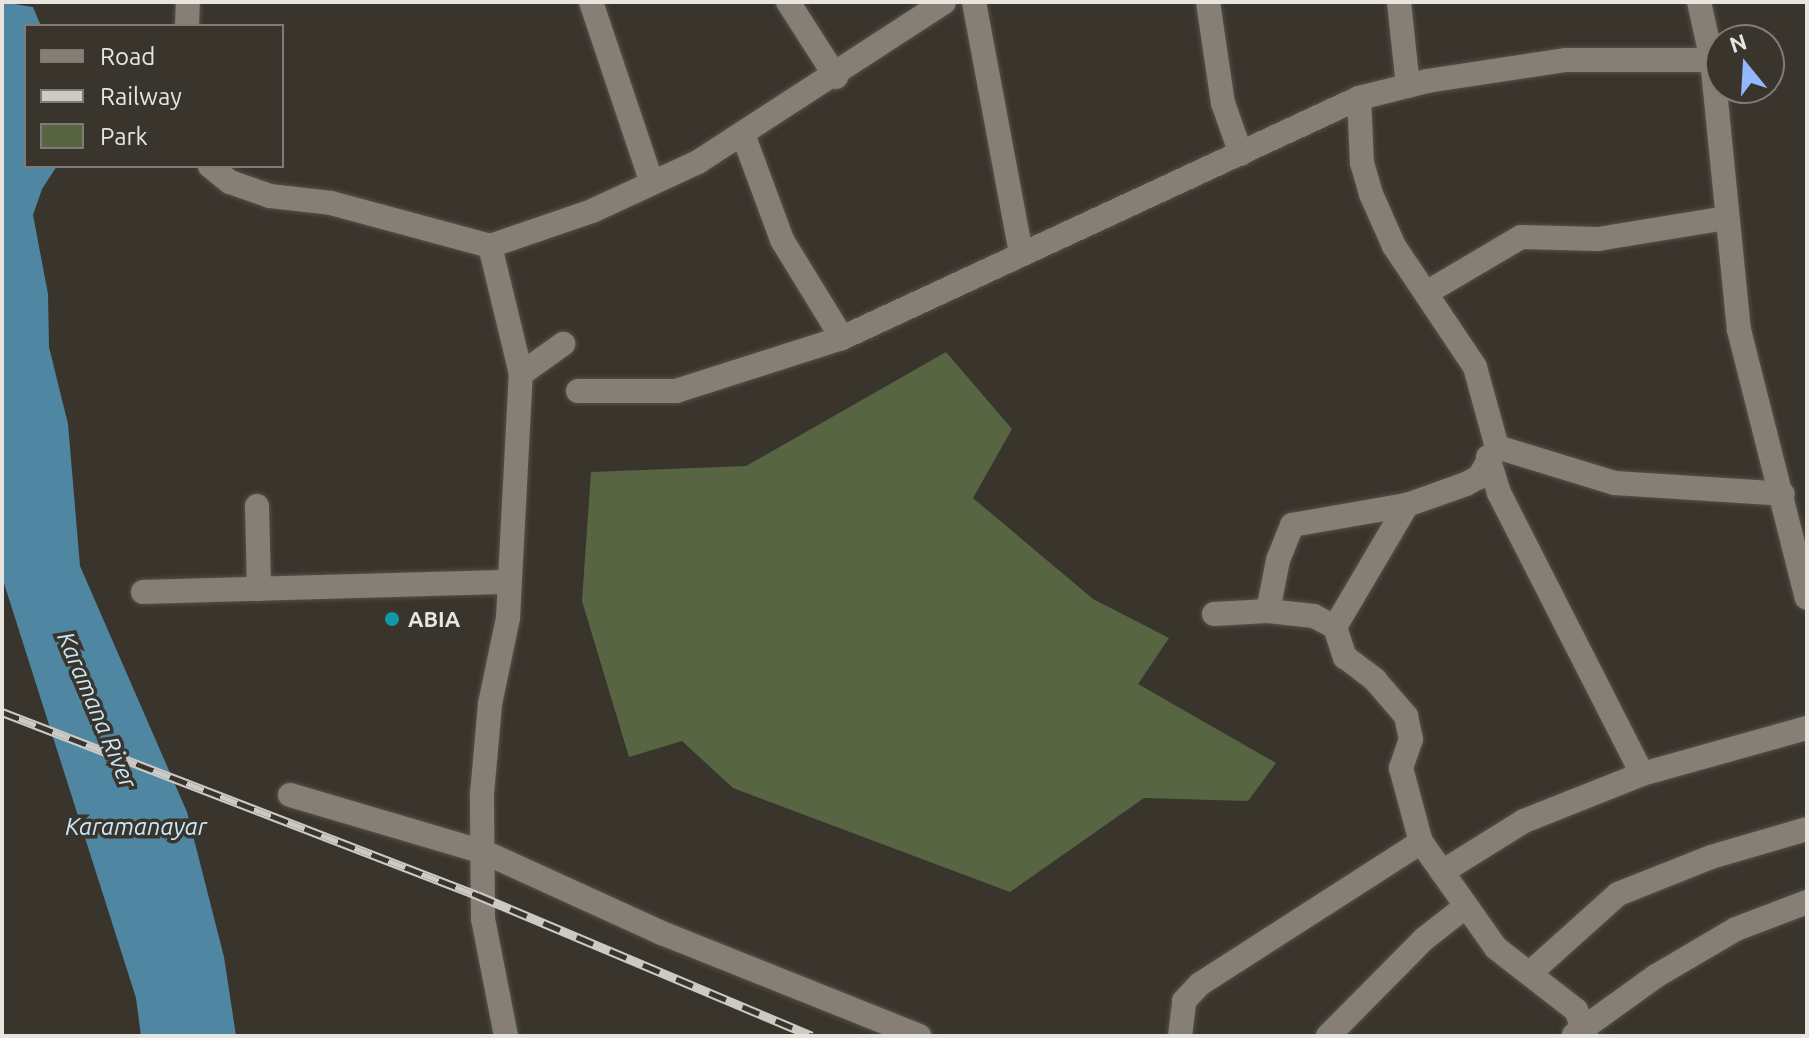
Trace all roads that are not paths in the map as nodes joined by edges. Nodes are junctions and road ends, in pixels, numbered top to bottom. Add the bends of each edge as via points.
1 (188, 2) edge
2 (591, 2) edge
3 (788, 2) edge
4 (944, 2) edge
5 (974, 2) edge
6 (1208, 2) edge
7 (1399, 2) edge
8 (1699, 2) edge
9 (187, 24) edge
10 (1705, 29) edge
11 (1705, 60) edge
12 (836, 77) junction
13 (1408, 86) junction
14 (1359, 98) junction
15 (1716, 104) edge
16 (744, 137) junction
17 (1241, 154) junction
18 (212, 168) edge
19 (652, 183) junction
20 (1726, 218) junction
21 (490, 246) junction
22 (1021, 253) junction
23 (1426, 293) junction
24 (842, 338) junction
25 (563, 344) dead end
26 (521, 374) junction
27 (578, 391) dead end
28 (1492, 452) junction
29 (1783, 494) junction
30 (1407, 505) junction
31 (257, 506) dead end
32 (508, 582) junction
33 (259, 589) junction
34 (143, 592) dead end
35 (1807, 598) edge
36 (1268, 611) junction
37 (1214, 614) dead end
38 (1335, 627) junction
39 (1807, 728) edge
40 (1642, 774) junction
41 (290, 795) dead end
42 (1807, 829) edge
43 (1421, 842) junction
44 (484, 852) junction
45 (1442, 872) junction
46 (1807, 902) edge
47 (1465, 907) junction
48 (1530, 973) junction
49 (1582, 1032) edge
50 (506, 1036) edge
51 (919, 1036) edge
52 (1180, 1036) edge
53 (1328, 1036) edge

1 - 9 street
2 - 19 street
3 - 12 street
4 - 12 street
5 - 22 street
6 - 17 street via 1223,103
7 - 13 street
8 - 10 street
11 - 13 street via 1566,60
12 - 16 street
13 - 14 street
14 - 17 street
14 - 23 street via 1362,163 1371,194 1394,246
15 - 20 street
16 - 19 street
16 - 24 street via 782,240
17 - 22 street
18 - 21 street via 230,182 270,196 331,203
19 - 21 street via 592,211
20 - 23 street via 1598,239 1521,237
20 - 29 street via 1739,330
21 - 26 street
22 - 24 street
23 - 28 street via 1475,367
24 - 27 street via 676,391
25 - 26 street
26 - 32 street
28 - 29 street via 1615,483
28 - 30 street via 1479,477
28 - 40 street via 1499,493
29 - 35 street
30 - 36 street via 1292,525 1278,560
30 - 38 street
31 - 33 street
32 - 33 street
32 - 44 street via 508,618 490,704
33 - 34 street
36 - 37 street
36 - 38 street via 1314,616
38 - 43 street via 1345,657 1375,680 1406,716 1411,739 1401,768
39 - 40 street
40 - 45 street via 1524,821
41 - 44 street
42 - 48 street via 1711,857 1618,894
43 - 45 street
43 - 52 street via 1200,984 1184,1001
44 - 50 street via 483,919
44 - 51 street via 662,933
45 - 47 street
46 - 49 street via 1736,929
47 - 48 street via 1496,948
47 - 53 street via 1424,939
48 - 49 street via 1576,1010

